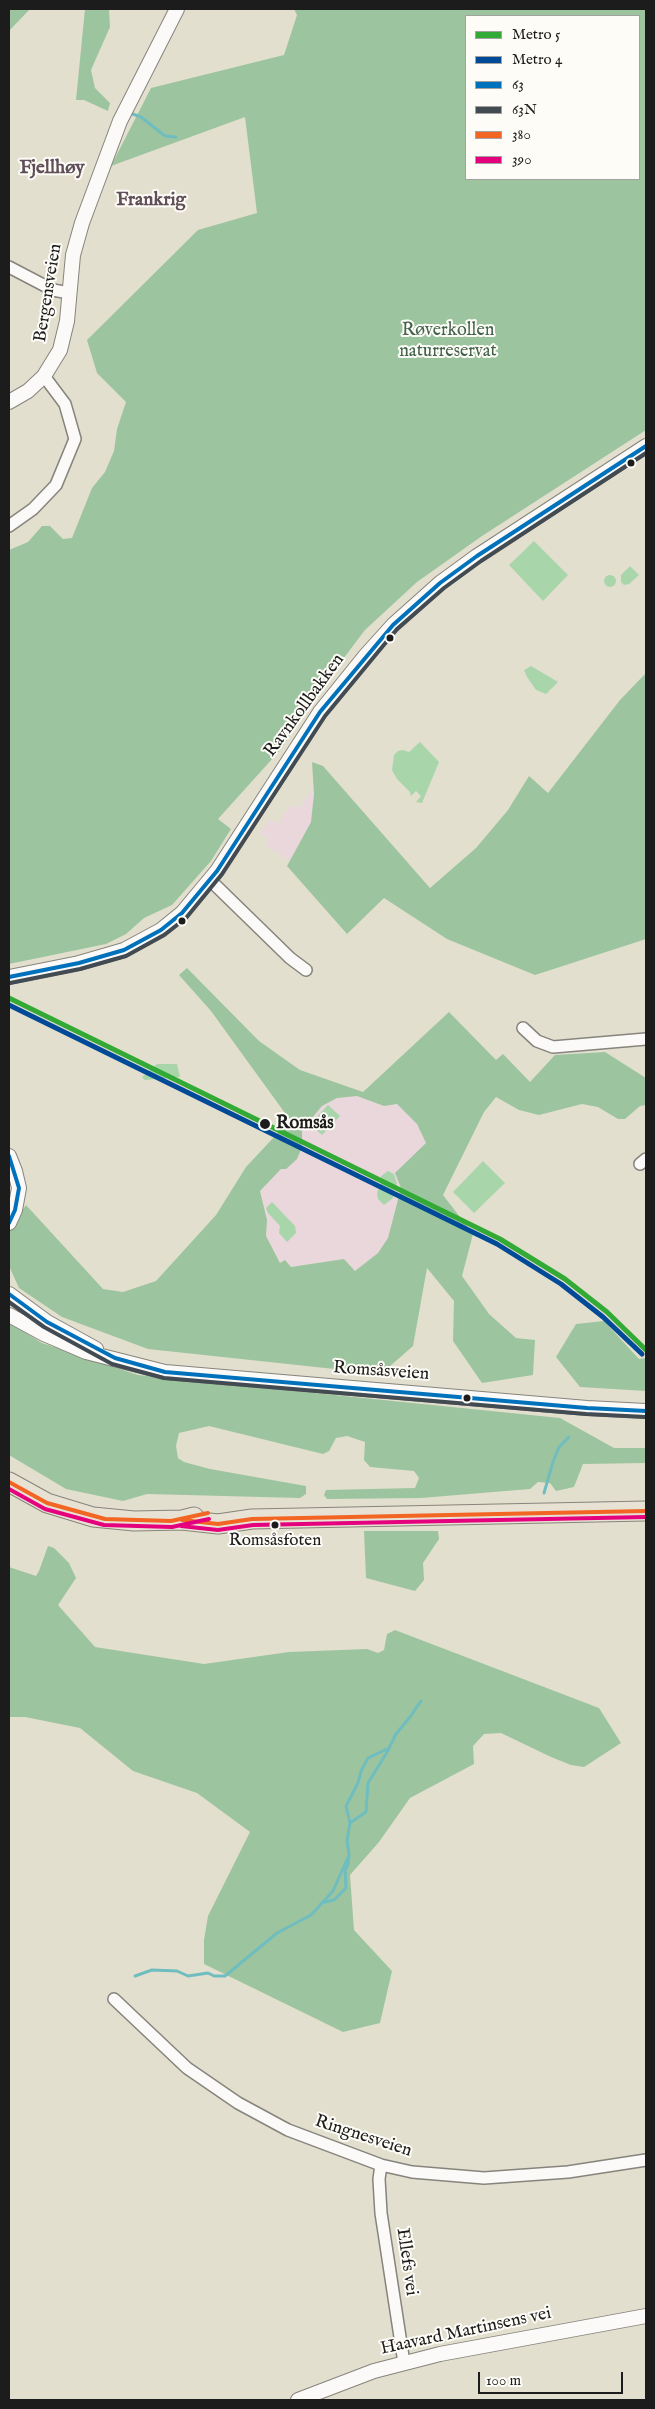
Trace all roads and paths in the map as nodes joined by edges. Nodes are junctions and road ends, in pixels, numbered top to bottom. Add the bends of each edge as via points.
1 (177, 9) edge
2 (9, 267) edge
3 (69, 293) junction
4 (44, 376) junction
5 (9, 402) edge
6 (646, 446) edge
7 (9, 526) edge
8 (210, 880) junction
9 (306, 970) dead end
10 (9, 978) edge
11 (523, 1028) dead end
12 (646, 1039) edge
13 (9, 1156) edge
14 (9, 1223) edge
15 (9, 1294) edge
16 (9, 1314) edge
17 (115, 1358) junction
18 (646, 1411) edge
19 (9, 1482) edge
20 (646, 1511) edge
21 (114, 1999) dead end
22 (646, 2160) edge
23 (382, 2165) junction
24 (646, 2316) edge
25 (404, 2363) junction
26 (298, 2400) edge

1 - 3 street, Bergensveien via 148,62 113,139 75,244
2 - 3 street via 53,290
3 - 4 street, Bergensveien via 61,345
4 - 5 street, Bergensveien
4 - 7 street via 65,404 75,439 56,485 33,509
6 - 8 street, Ravnkollbakken via 477,556 429,592 393,625 311,724
8 - 9 street
8 - 10 street, Ravnkollbakken via 182,912 136,945 88,961
11 - 12 street via 541,1044 553,1047
13 - 14 street via 19,1188
15 - 17 street, Romsåsveien via 48,1322
16 - 17 street, Romsåsveien via 67,1345
17 - 18 street, Romsåsveien via 165,1372 194,1376
19 - 20 highway via 48,1503 93,1517 134,1521 182,1520 218,1524 252,1520
21 - 23 street, Ringnesveien via 181,2063 238,2103 288,2130
22 - 23 street, Ringnesveien via 568,2172 484,2178 412,2172
23 - 25 street, Ellefs vei via 379,2179 381,2213
24 - 25 street, Haavard Martinsens vei
25 - 26 street, Haavard Martinsens vei

